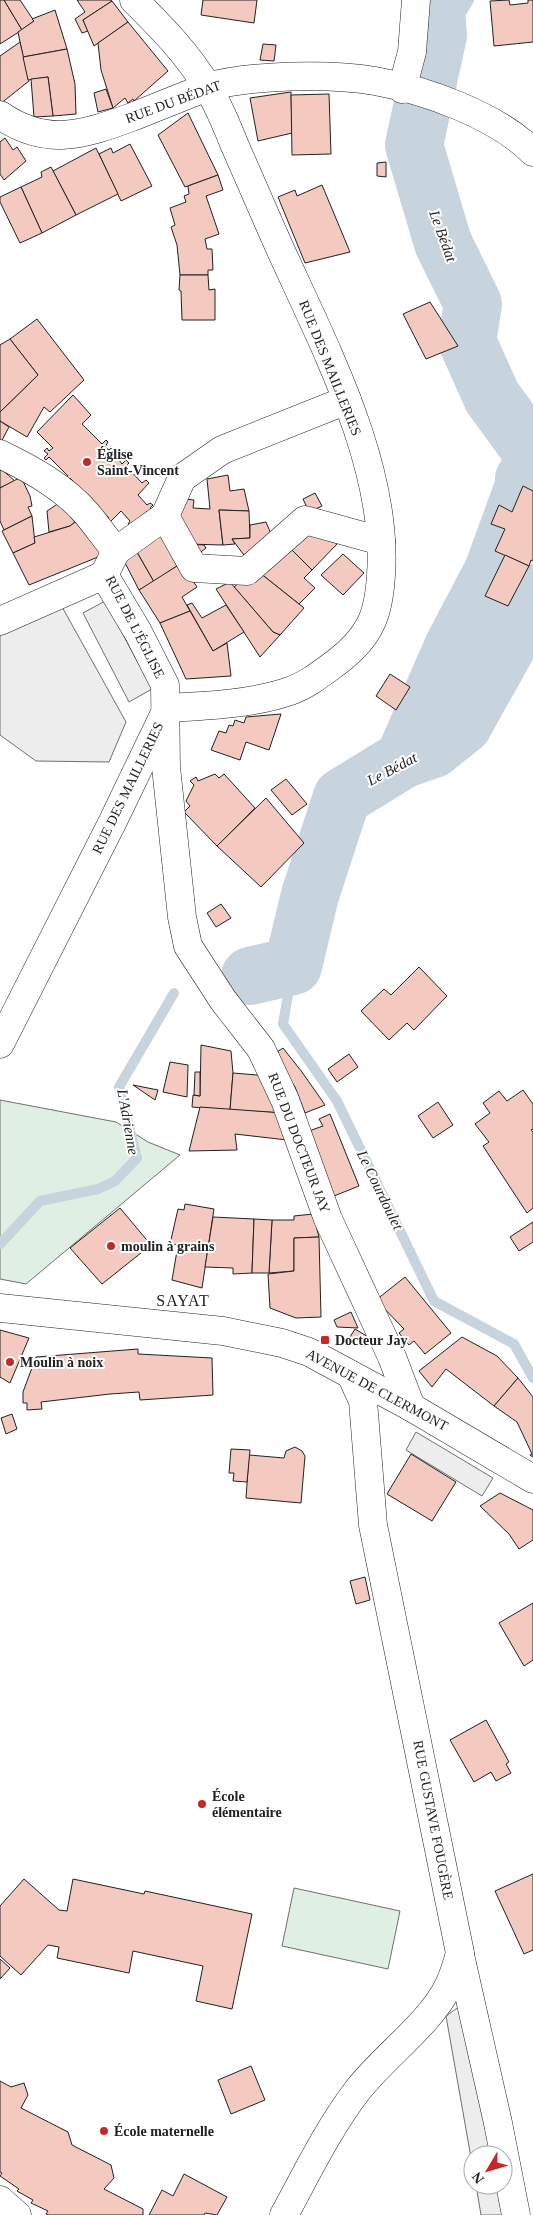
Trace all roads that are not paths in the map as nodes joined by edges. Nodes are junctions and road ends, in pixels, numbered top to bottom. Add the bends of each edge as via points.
1 (134, 0) edge
2 (416, 0) edge
3 (207, 87) junction
4 (407, 90) junction
5 (0, 115) edge
6 (533, 152) edge
7 (347, 400) junction
8 (0, 454) edge
9 (165, 516) junction
10 (381, 541) junction
11 (110, 563) junction
12 (0, 621) edge
13 (166, 708) junction
14 (0, 1044) edge
15 (0, 1308) edge
16 (351, 1375) junction
17 (411, 1407) junction
18 (533, 1479) edge
19 (460, 1953) junction
20 (0, 2200) edge
21 (17, 2215) edge
22 (284, 2215) edge
23 (516, 2215) edge

1 - 3 street, RUE DES MAILLERIES via 189,58
2 - 4 street
3 - 4 street, RUE DU BÉDAT via 266,78 327,78 374,81
3 - 5 street, RUE DU BÉDAT via 90,132 41,134 26,130
3 - 7 street, RUE DES MAILLERIES
4 - 6 street, RUE DU BÉDAT via 482,116 505,129
7 - 9 street via 222,450 182,478
7 - 10 street, RUE DES MAILLERIES via 374,490
8 - 11 street, RUE DE L'ÉGLISE via 57,486 86,513
9 - 10 street via 194,568 247,571 305,520
9 - 11 street
10 - 13 street, RUE DES MAILLERIES via 380,586 375,614 358,643 344,657 308,682 278,694 198,707
11 - 12 street
11 - 13 street, RUE DE L'ÉGLISE via 165,685
13 - 14 street, RUE DES MAILLERIES via 113,821
13 - 17 street, RUE DU DOCTEUR JAY via 166,767 188,946 223,1000 261,1049 285,1100 328,1219 392,1357
15 - 16 street, AVENUE DE CLERMONT via 256,1336 309,1352
16 - 17 street, AVENUE DE CLERMONT
16 - 19 street, RUE GUSTAVE FOUGÈRE via 363,1402 373,1525
17 - 18 street, AVENUE DE CLERMONT
19 - 22 street, RUE GUSTAVE FOUGÈRE via 444,1994 358,2090
19 - 23 street
20 - 21 street

